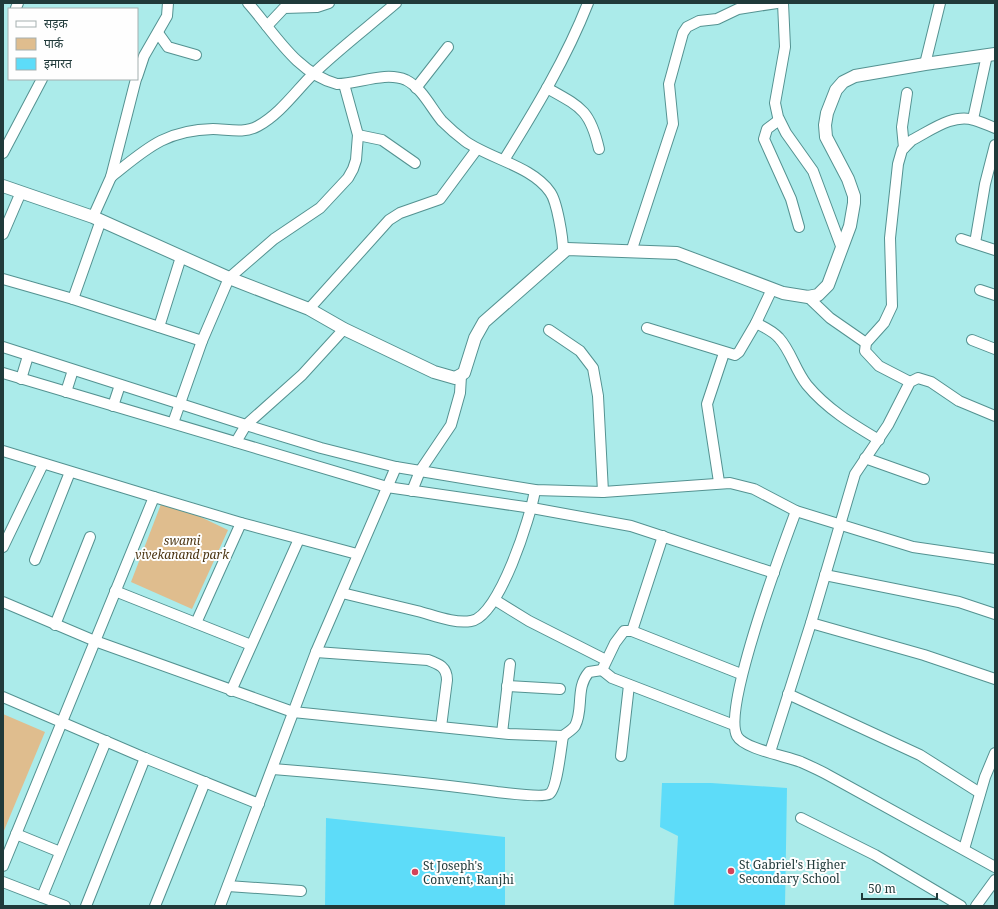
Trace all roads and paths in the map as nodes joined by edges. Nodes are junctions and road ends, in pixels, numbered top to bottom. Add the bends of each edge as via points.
1 (168, 3) edge
2 (248, 3) edge
3 (328, 3) edge
4 (396, 3) edge
5 (588, 3) edge
6 (777, 3) edge
7 (783, 3) edge
8 (940, 3) edge
9 (267, 26) junction
10 (158, 33) junction
11 (448, 47) dead end
12 (196, 55) dead end
13 (991, 55) edge
14 (925, 64) junction
15 (314, 73) junction
16 (138, 75) edge
17 (41, 80) edge
18 (136, 80) edge
19 (344, 84) junction
20 (416, 88) junction
21 (547, 88) junction
22 (907, 93) dead end
23 (973, 119) junction
24 (779, 120) junction
25 (995, 128) edge
26 (358, 135) junction
27 (995, 145) edge
28 (904, 148) junction
29 (477, 149) junction
30 (599, 149) dead end
31 (3, 153) edge
32 (504, 160) junction
33 (414, 163) dead end
34 (111, 177) junction
35 (3, 186) edge
36 (21, 192) junction
37 (97, 219) junction
38 (799, 228) dead end
39 (3, 234) edge
40 (961, 239) dead end
41 (975, 243) junction
42 (841, 246) junction
43 (995, 250) edge
44 (563, 251) junction
45 (630, 252) junction
46 (181, 257) junction
47 (229, 278) junction
48 (3, 279) edge
49 (980, 290) dead end
50 (776, 291) junction
51 (995, 295) edge
52 (808, 297) junction
53 (73, 299) junction
54 (308, 309) junction
55 (756, 323) junction
56 (159, 327) junction
57 (647, 328) dead end
58 (344, 329) junction
59 (549, 330) dead end
60 (972, 340) dead end
61 (202, 341) junction
62 (866, 343) junction
63 (3, 347) edge
64 (995, 349) edge
65 (724, 353) junction
66 (28, 356) junction
67 (73, 370) junction
68 (3, 373) edge
69 (461, 376) junction
70 (21, 379) junction
71 (910, 382) junction
72 (120, 385) junction
73 (66, 392) junction
74 (179, 404) junction
75 (113, 406) junction
76 (995, 416) edge
77 (173, 423) junction
78 (246, 426) junction
79 (879, 440) junction
80 (236, 442) junction
81 (3, 451) edge
82 (865, 458) junction
83 (43, 464) junction
84 (396, 467) junction
85 (420, 471) junction
86 (70, 472) junction
87 (924, 479) dead end
88 (719, 482) junction
89 (387, 487) junction
90 (535, 490) junction
91 (412, 491) junction
92 (602, 492) junction
93 (154, 497) junction
94 (532, 508) junction
95 (796, 511) junction
96 (242, 523) junction
97 (839, 525) junction
98 (663, 536) junction
99 (90, 537) dead end
100 (299, 539) junction
101 (3, 548) edge
102 (357, 554) junction
103 (995, 559) edge
104 (35, 560) dead end
105 (774, 572) junction
106 (825, 575) junction
107 (115, 591) junction
108 (342, 594) junction
109 (495, 600) junction
110 (3, 602) edge
111 (995, 614) edge
112 (196, 623) junction
113 (811, 623) junction
114 (55, 625) junction
115 (632, 631) junction
116 (96, 641) junction
117 (251, 645) junction
118 (316, 652) junction
119 (606, 660) junction
120 (510, 664) dead end
121 (602, 670) junction
122 (742, 674) junction
123 (995, 679) edge
124 (629, 684) junction
125 (507, 686) junction
126 (560, 689) dead end
127 (231, 690) junction
128 (788, 694) junction
129 (3, 697) edge
130 (293, 712) junction
131 (63, 722) junction
132 (734, 725) junction
133 (441, 727) junction
134 (502, 733) junction
135 (563, 736) junction
136 (106, 741) junction
137 (770, 752) junction
138 (995, 753) edge
139 (621, 756) dead end
140 (145, 758) junction
141 (273, 769) junction
142 (205, 782) junction
143 (980, 793) junction
144 (259, 804) junction
145 (801, 818) dead end
146 (16, 834) junction
147 (964, 849) junction
148 (60, 852) junction
149 (3, 866) edge
150 (995, 866) edge
151 (995, 880) edge
152 (3, 882) edge
153 (228, 886) junction
154 (301, 891) dead end
155 (42, 898) junction
156 (65, 906) edge
157 (86, 906) edge
158 (155, 906) edge
159 (220, 906) edge
160 (961, 906) edge
161 (976, 906) edge

1 - 10 street via 167,16
2 - 9 street
3 - 9 street via 317,7 284,8
4 - 15 street
5 - 21 street
6 - 45 street via 738,9 716,19 699,21 689,26 680,41 670,79 674,114 671,134
7 - 24 street via 785,56 775,103
8 - 14 street
9 - 15 street via 292,55
10 - 12 street via 168,47
10 - 16 street via 144,56
11 - 20 street
13 - 14 street
13 - 23 street
14 - 42 street via 855,76 843,82 836,90 827,113 826,137 854,196 850,226
15 - 19 street via 329,82
15 - 34 street via 273,116 256,127 200,130 172,136 152,145
17 - 31 street
18 - 34 street
19 - 20 street via 392,77 405,80
19 - 26 street
20 - 29 street via 446,125
21 - 30 street via 568,99 586,114 594,128
21 - 32 street
22 - 28 street via 902,127
23 - 25 street
23 - 28 street via 953,120 912,140
24 - 38 street via 768,129 764,139 791,198
24 - 42 street via 813,171
26 - 33 street via 386,142
26 - 47 street via 356,160 348,178 320,208 274,239
27 - 41 street
28 - 62 street via 898,164 890,238 892,306 884,324
29 - 32 street
29 - 54 street via 440,198 394,216
32 - 44 street via 532,176 550,191
34 - 37 street
35 - 36 street
36 - 37 street
36 - 39 street
37 - 46 street
37 - 53 street
40 - 41 street
41 - 43 street
42 - 52 street via 824,291
44 - 45 street via 572,249
44 - 69 street via 484,322 475,338 468,366
45 - 50 street via 677,253
46 - 47 street
46 - 56 street
47 - 54 street
47 - 61 street
48 - 53 street
49 - 51 street
50 - 52 street
50 - 55 street
52 - 62 street via 830,318
53 - 56 street
54 - 58 street
55 - 65 street via 739,352 735,355
55 - 79 street via 772,331 779,338 797,372 826,404 842,418
56 - 61 street
57 - 65 street
58 - 69 street via 434,372 449,378
58 - 78 street via 302,375
59 - 92 street via 580,351 593,368 598,396
60 - 64 street
61 - 74 street
62 - 71 street via 865,350 874,362
63 - 66 street
65 - 88 street via 708,400
66 - 67 street
66 - 70 street
67 - 72 street
67 - 73 street
68 - 70 street
69 - 85 street via 460,393 451,425
70 - 73 street
71 - 76 street via 918,378 931,382 959,401
71 - 79 street
72 - 74 street
72 - 75 street
73 - 75 street
74 - 77 street
74 - 78 street
75 - 77 street
77 - 80 street
78 - 80 street
78 - 84 street
79 - 82 street
80 - 89 street
81 - 83 street
82 - 87 street
82 - 97 street via 855,474
83 - 86 street
83 - 101 street
84 - 85 street
84 - 89 street
85 - 90 street
85 - 91 street
86 - 93 street
86 - 104 street
88 - 92 street
88 - 95 street via 743,485
89 - 91 street
89 - 102 street
90 - 92 street
90 - 94 street
91 - 94 street
93 - 96 street
93 - 107 street
94 - 98 street via 631,526
94 - 109 street via 514,561
95 - 97 street
95 - 105 street
96 - 100 street
96 - 112 street
97 - 103 street via 913,547
97 - 106 street
98 - 105 street
98 - 115 street
99 - 114 street
100 - 102 street
100 - 117 street
102 - 108 street
105 - 122 street
106 - 111 street via 959,602
106 - 113 street
107 - 112 street
107 - 116 street
108 - 109 street via 465,622 478,618
108 - 118 street
109 - 119 street via 529,621
110 - 114 street
112 - 117 street
113 - 123 street via 924,655
113 - 128 street
114 - 116 street
115 - 119 street via 624,631 620,635
115 - 122 street
116 - 127 street
116 - 131 street
117 - 127 street
118 - 130 street
118 - 133 street via 428,660 442,666 447,672
119 - 121 street
120 - 125 street
121 - 124 street via 612,678
121 - 135 street via 589,672 584,680 577,720
122 - 132 street
124 - 132 street
124 - 139 street
125 - 126 street
125 - 134 street
127 - 130 street
128 - 137 street
128 - 143 street via 920,754
129 - 131 street
130 - 133 street
130 - 141 street
131 - 136 street
131 - 146 street
132 - 137 street via 737,736 743,742
133 - 134 street
134 - 135 street
135 - 141 street via 554,787 550,794 545,795
136 - 140 street
136 - 148 street
137 - 147 street via 828,775
138 - 143 street
140 - 142 street
140 - 157 street
141 - 144 street
142 - 144 street
142 - 158 street
143 - 147 street
144 - 153 street
145 - 160 street via 875,855
146 - 148 street
146 - 149 street
147 - 150 street
148 - 155 street
151 - 161 street
152 - 155 street
153 - 154 street
153 - 159 street
155 - 156 street

